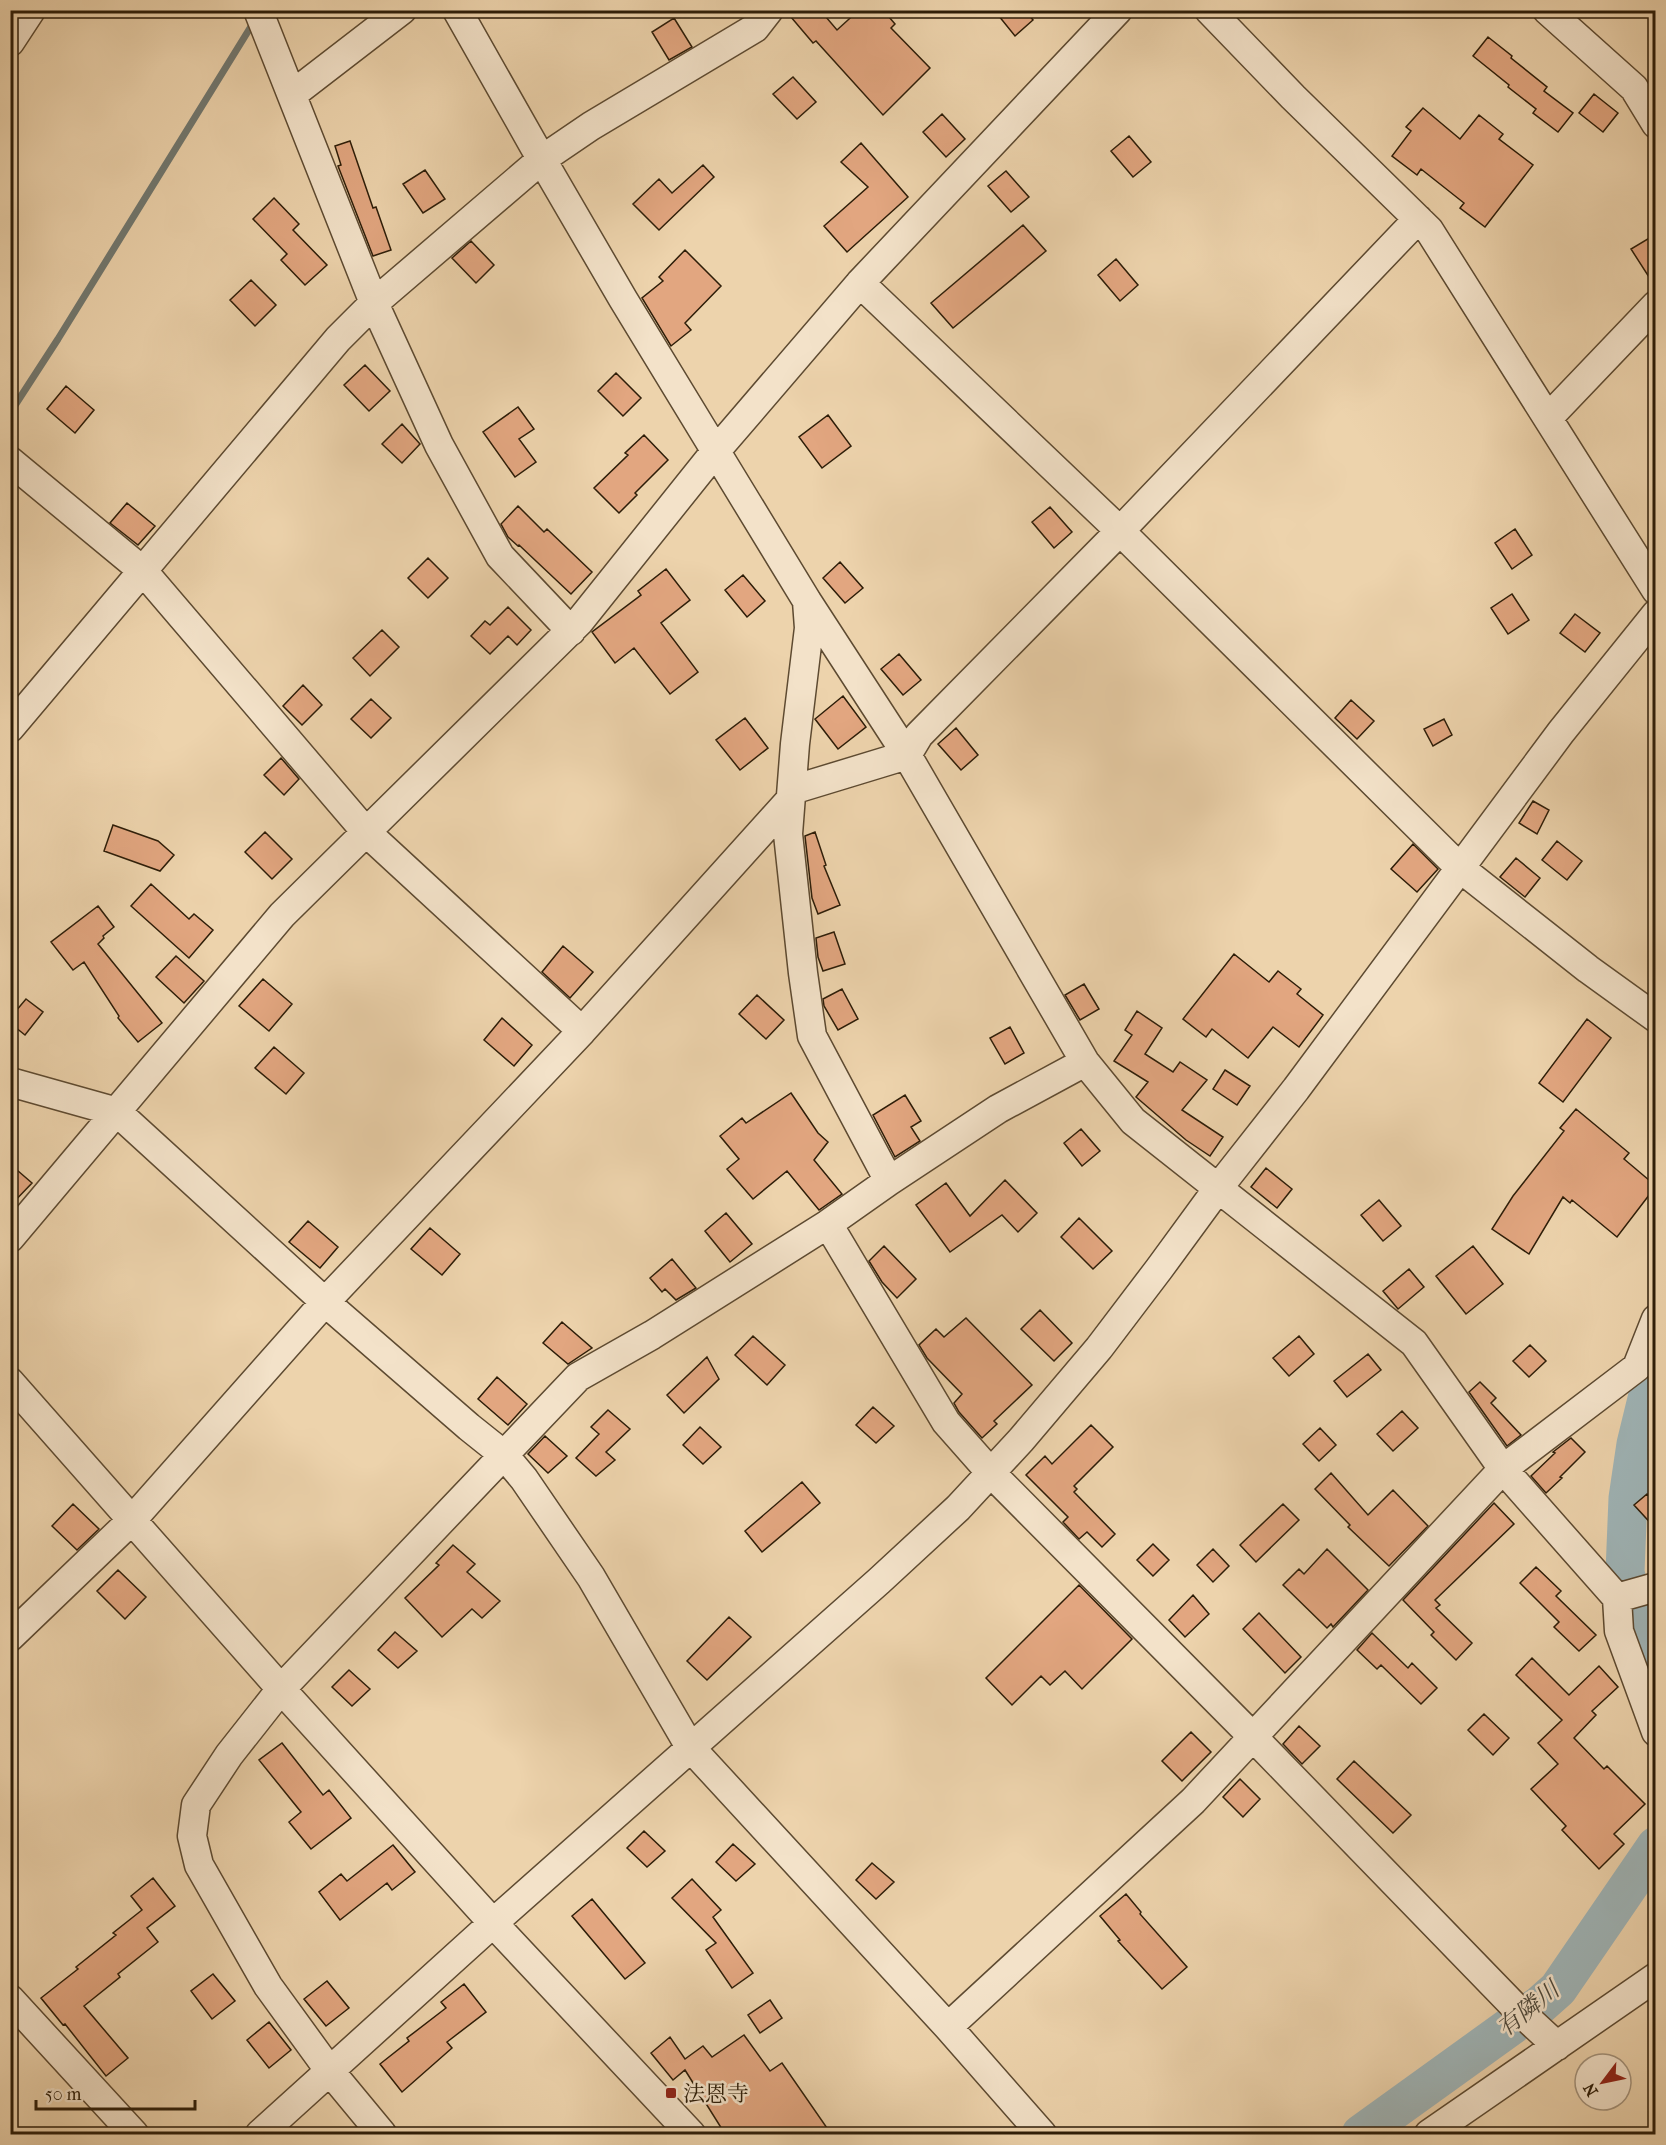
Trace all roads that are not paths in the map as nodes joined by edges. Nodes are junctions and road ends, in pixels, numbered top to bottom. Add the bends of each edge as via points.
1 (31, 10) edge
2 (402, 10) edge
3 (457, 10) edge
4 (1118, 10) edge
5 (1209, 10) edge
6 (1546, 10) edge
7 (766, 12) edge
8 (262, 19) edge
9 (10, 42) edge
10 (293, 94) junction
11 (1656, 124) edge
12 (541, 159) junction
13 (1418, 219) junction
14 (860, 283) junction
15 (374, 303) junction
16 (1656, 305) edge
17 (1548, 418) junction
18 (715, 452) junction
19 (10, 461) edge
20 (1120, 531) junction
21 (143, 571) junction
22 (1656, 590) edge
23 (807, 601) junction
24 (1656, 614) edge
25 (571, 631) junction
26 (10, 728) edge
27 (907, 755) junction
28 (791, 795) junction
29 (366, 832) junction
30 (1460, 868) junction
31 (1656, 1018) edge
32 (582, 1031) junction
33 (1085, 1062) junction
34 (10, 1082) edge
35 (117, 1112) junction
36 (889, 1181) junction
37 (1219, 1187) junction
38 (828, 1224) junction
39 (10, 1238) edge
40 (325, 1302) junction
41 (1656, 1319) edge
42 (10, 1382) edge
43 (504, 1455) junction
44 (1503, 1468) junction
45 (991, 1473) junction
46 (132, 1520) junction
47 (1656, 1587) edge
48 (1617, 1598) junction
49 (10, 1637) edge
50 (280, 1689) junction
51 (1655, 1731) edge
52 (1254, 1737) junction
53 (690, 1747) junction
54 (493, 1923) junction
55 (1656, 1977) edge
56 (10, 1999) edge
57 (948, 2027) junction
58 (1548, 2037) junction
59 (329, 2070) junction
60 (134, 2134) edge
61 (260, 2134) edge
62 (382, 2134) edge
63 (691, 2134) edge
64 (1042, 2134) edge
65 (1429, 2134) edge

1 - 9 street
2 - 10 street
3 - 12 street
4 - 14 street
5 - 13 street
6 - 11 street via 1634,88
7 - 12 street via 755,28
8 - 10 street
10 - 15 street
12 - 15 street
12 - 18 street
13 - 17 street via 1429,230
13 - 20 street
14 - 18 street
14 - 20 street
15 - 21 street via 338,339
15 - 25 street via 439,445 500,556
16 - 17 street
17 - 22 street
18 - 23 street
18 - 25 street
19 - 21 street
20 - 27 street via 920,735
20 - 30 street
21 - 26 street
21 - 29 street
23 - 27 street
23 - 28 street via 808,628
24 - 30 street
25 - 29 street
27 - 28 street
27 - 33 street
28 - 32 street
28 - 36 street via 788,834 813,1036
29 - 32 street
29 - 35 street via 282,915
30 - 31 street
30 - 37 street
32 - 40 street
33 - 36 street via 998,1108
33 - 37 street via 1133,1120
34 - 35 street
35 - 39 street
35 - 40 street
36 - 38 street
37 - 44 street via 1414,1343
37 - 45 street via 1099,1348
38 - 43 street via 578,1377
38 - 45 street via 946,1422
40 - 43 street
40 - 46 street
41 - 44 street via 1637,1367
42 - 46 street
43 - 50 street
43 - 53 street via 591,1577
44 - 48 street
44 - 52 street
45 - 52 street
45 - 53 street via 879,1581
46 - 49 street
46 - 50 street
47 - 48 street
48 - 51 street via 1619,1631
50 - 54 street
50 - 59 street via 196,1805 192,1836 199,1865 268,1986
52 - 57 street via 1193,1801
52 - 58 street
53 - 54 street
53 - 57 street
54 - 59 street
54 - 63 street
55 - 58 street
56 - 60 street
57 - 64 street
58 - 65 street
59 - 61 street
59 - 62 street

